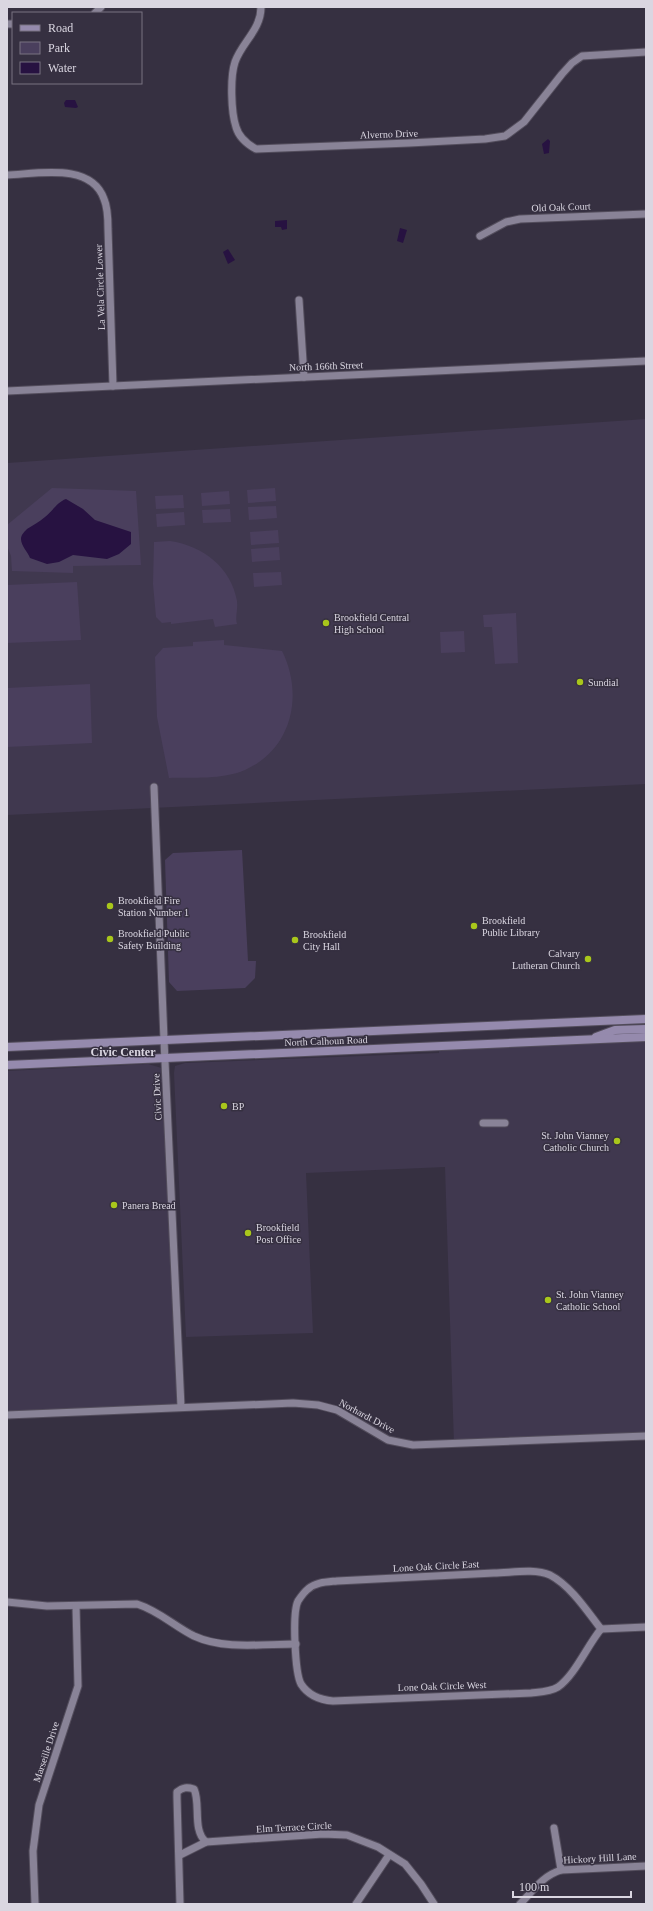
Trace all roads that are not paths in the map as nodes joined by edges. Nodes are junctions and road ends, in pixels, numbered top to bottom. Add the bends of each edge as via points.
1 (261, 7) edge
2 (646, 52) edge
3 (7, 175) edge
4 (646, 214) edge
5 (480, 236) dead end
6 (299, 300) dead end
7 (646, 361) edge
8 (304, 377) junction
9 (113, 386) junction
10 (7, 391) edge
11 (154, 787) dead end
12 (646, 1019) edge
13 (646, 1029) edge
14 (646, 1037) edge
15 (164, 1040) junction
16 (588, 1040) junction
17 (7, 1047) edge
18 (164, 1058) junction
19 (7, 1065) edge
20 (505, 1123) dead end
21 (483, 1124) dead end
22 (181, 1407) junction
23 (7, 1415) edge
24 (646, 1436) edge
25 (7, 1602) edge
26 (76, 1606) junction
27 (646, 1627) edge
28 (601, 1629) junction
29 (296, 1644) junction
30 (554, 1828) dead end
31 (206, 1842) junction
32 (180, 1855) junction
33 (389, 1855) junction
34 (646, 1866) edge
35 (561, 1870) junction
36 (35, 1904) edge
37 (180, 1904) edge
38 (356, 1904) edge
39 (434, 1904) edge
40 (520, 1904) edge

1 - 2 street, Alverno Drive via 258,25 235,62 233,74 236,127 244,141 256,149 440,142 505,136 524,122 562,74 582,56
3 - 9 street, La Vela Circle Lower via 76,174 100,189 108,213
4 - 5 street, Old Oak Court via 520,219 497,226
6 - 8 street
7 - 8 street, North 166th Street
8 - 9 street, North 166th Street
9 - 10 street, North 166th Street
11 - 15 street, Civic Drive
12 - 15 main road, North Calhoun Road
13 - 16 main road via 615,1030
14 - 16 main road, North Calhoun Road
15 - 17 main road, North Calhoun Road
15 - 18 street, Civic Drive
16 - 18 main road, North Calhoun Road
18 - 19 main road, North Calhoun Road
18 - 22 street, Civic Drive
20 - 21 street
22 - 23 street, Norhardt Drive
22 - 24 street, Norhardt Drive via 293,1403 318,1405 337,1410 388,1440 413,1445
25 - 26 street
26 - 29 street via 138,1604 151,1608 196,1636 217,1643
26 - 36 street, Marseille Drive via 78,1686 39,1806 33,1851
27 - 28 street
28 - 29 street, Lone Oak Circle West via 558,1687 543,1692 523,1693 324,1700 310,1693 301,1684
28 - 29 street, Lone Oak Circle East via 567,1588 549,1575 540,1573 378,1579 320,1583 307,1589 296,1610
30 - 35 street
31 - 32 street, Elm Terrace Circle
31 - 32 street via 200,1832 197,1795 194,1789 182,1788 177,1792 176,1798
31 - 33 street, Elm Terrace Circle via 341,1834 360,1839
32 - 37 street
33 - 38 street
33 - 39 street, Elm Terrace Circle via 404,1864
34 - 35 street, Hickory Hill Lane
35 - 40 street, Hickory Hill Lane via 541,1881

